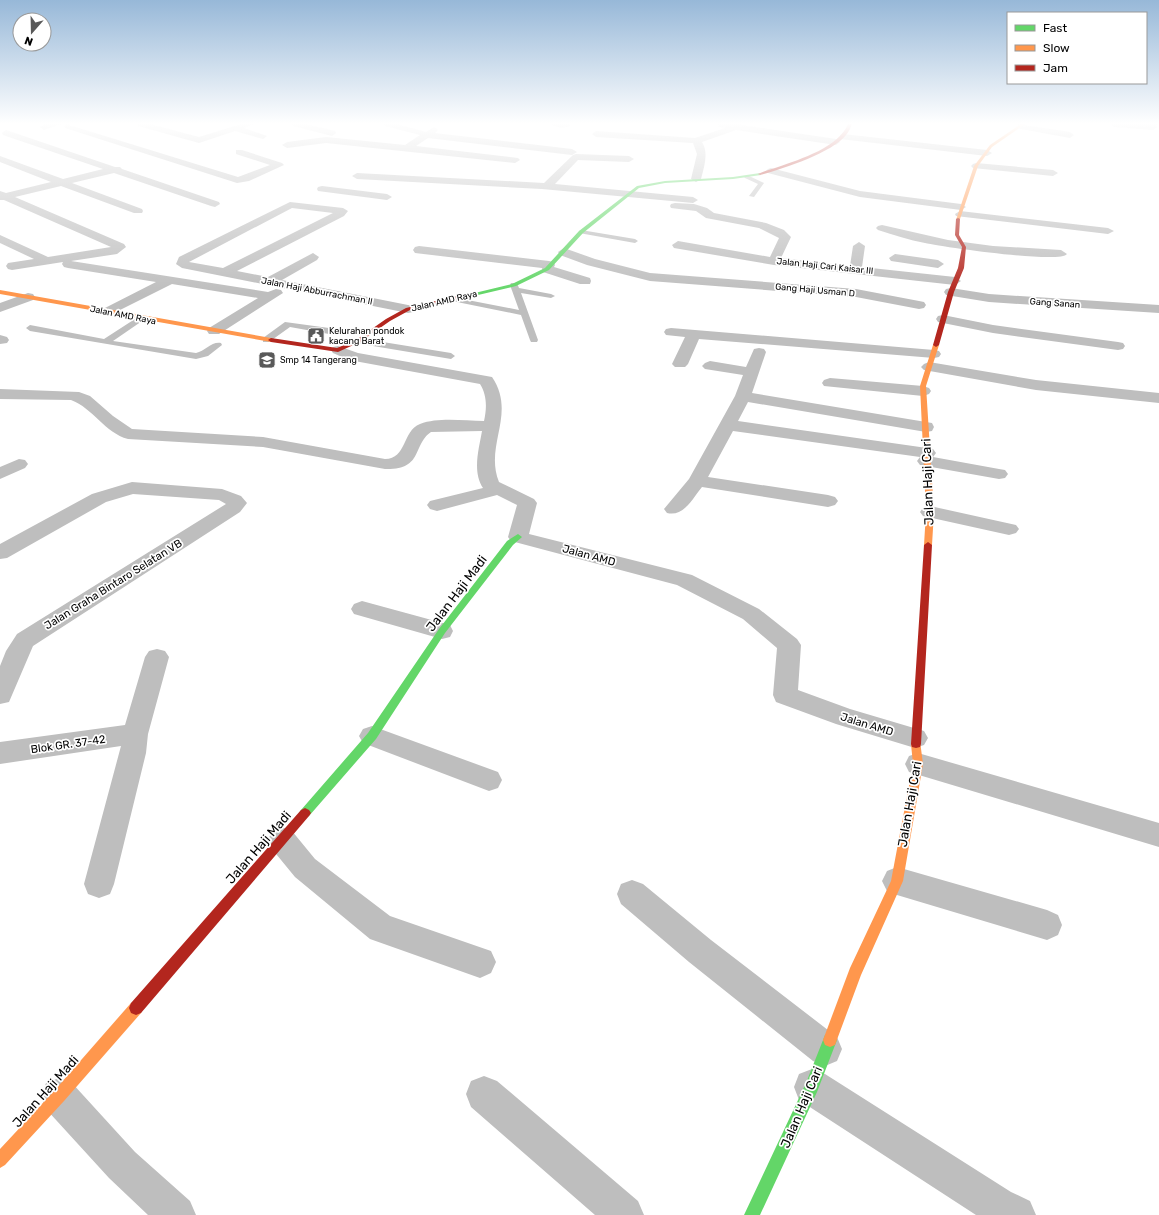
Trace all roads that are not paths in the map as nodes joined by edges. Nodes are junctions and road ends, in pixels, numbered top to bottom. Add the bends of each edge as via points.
1 (58, 181) edge
2 (68, 181) edge
3 (150, 181) edge
4 (378, 181) edge
5 (426, 181) edge
6 (553, 181) edge
7 (679, 181) edge
8 (756, 181) edge
9 (809, 181) edge
10 (971, 181) edge
11 (62, 182) junction
12 (447, 182) junction
13 (550, 186) junction
14 (322, 189) dead end
15 (432, 192) dead end
16 (361, 194) junction
17 (2, 196) edge
18 (387, 196) dead end
19 (752, 196) dead end
20 (537, 197) dead end
21 (624, 197) junction
22 (693, 200) dead end
23 (215, 204) dead end
24 (335, 210) junction
25 (138, 211) dead end
26 (960, 211) junction
27 (882, 228) dead end
28 (1108, 231) dead end
29 (581, 232) junction
30 (0, 238) edge
31 (636, 241) dead end
32 (678, 245) dead end
33 (859, 246) dead end
34 (964, 247) junction
35 (419, 250) dead end
36 (564, 252) junction
37 (1061, 254) dead end
38 (314, 257) dead end
39 (895, 258) dead end
40 (47, 261) junction
41 (722, 261) junction
42 (774, 261) junction
43 (61, 263) dead end
44 (12, 266) dead end
45 (548, 267) junction
46 (961, 268) junction
47 (856, 269) junction
48 (226, 272) junction
49 (711, 280) junction
50 (168, 281) junction
51 (271, 281) junction
52 (585, 281) dead end
53 (289, 285) junction
54 (953, 286) junction
55 (516, 288) junction
56 (0, 292) edge
57 (264, 296) dead end
58 (551, 296) dead end
59 (28, 297) junction
60 (452, 299) junction
61 (919, 305) dead end
62 (0, 308) edge
63 (408, 309) junction
64 (1159, 309) edge
65 (108, 312) junction
66 (526, 314) junction
67 (141, 319) junction
68 (942, 319) junction
69 (30, 328) dead end
70 (214, 331) junction
71 (329, 331) dead end
72 (671, 332) dead end
73 (694, 334) junction
74 (266, 340) junction
75 (534, 340) dead end
76 (358, 341) junction
77 (105, 342) junction
78 (218, 346) dead end
79 (1118, 346) dead end
80 (338, 350) junction
81 (759, 352) dead end
82 (451, 356) dead end
83 (932, 360) junction
84 (680, 364) dead end
85 (710, 366) dead end
86 (752, 372) junction
87 (830, 383) dead end
88 (923, 391) junction
89 (0, 394) edge
90 (743, 396) junction
91 (1159, 398) edge
92 (727, 425) junction
93 (492, 426) junction
94 (926, 427) junction
95 (926, 457) junction
96 (19, 464) dead end
97 (0, 474) edge
98 (999, 474) dead end
99 (697, 481) junction
100 (500, 489) junction
101 (828, 502) dead end
102 (437, 505) dead end
103 (674, 509) dead end
104 (930, 512) junction
105 (1009, 529) dead end
106 (518, 537) junction
107 (0, 553) edge
108 (362, 609) dead end
109 (442, 631) junction
110 (157, 657) dead end
111 (0, 695) edge
112 (135, 734) junction
113 (372, 736) junction
114 (915, 738) junction
115 (0, 753) edge
116 (918, 764) junction
117 (489, 780) dead end
118 (1159, 835) edge
119 (282, 840) junction
120 (897, 881) junction
121 (99, 884) dead end
122 (632, 894) dead end
123 (1047, 925) dead end
124 (480, 962) dead end
125 (825, 1049) junction
126 (812, 1087) junction
127 (484, 1094) dead end
128 (59, 1096) junction
129 (0, 1160) edge
130 (176, 1215) edge
131 (624, 1215) edge
132 (752, 1215) edge
133 (1016, 1215) edge

1 - 11 street
2 - 11 street
3 - 23 street
4 - 16 street
5 - 12 street
6 - 13 street
7 - 21 street, Jalan AMD Raya via 647,184
8 - 19 lane via 761,183
9 - 26 street via 860,194
10 - 26 street, Jalan Haji Cari
11 - 17 street
11 - 25 street
12 - 13 street
12 - 15 street
13 - 20 street via 547,194
13 - 21 street
14 - 16 street
16 - 18 street
16 - 24 street
17 - 40 street via 120,247 113,251
21 - 22 street
21 - 29 street, Jalan AMD Raya
21 - 42 street via 701,209 707,211 710,216 783,233 785,237
24 - 48 street via 343,211
24 - 48 street, Jalan Haji Abburrachman II via 290,205 182,260 182,264
26 - 28 street
26 - 34 street, Jalan Haji Cari via 957,235
27 - 34 street via 918,239
29 - 31 lane
29 - 36 street, Jalan AMD Raya
30 - 40 street
32 - 41 street, Jalan Haji Cari Kaisar III
33 - 47 street
34 - 37 street
34 - 46 street, Jalan Haji Cari
35 - 45 street
36 - 45 street, Jalan AMD Raya
36 - 49 street, Gang Haji Usman D via 591,262 650,276
38 - 51 street
39 - 46 street
40 - 44 street
41 - 42 street, Jalan Haji Cari Kaisar III
41 - 49 street
42 - 47 street, Jalan Haji Cari Kaisar III
43 - 50 street
45 - 52 street
45 - 55 street, Jalan AMD Raya
46 - 54 street, Jalan Haji Cari
47 - 54 street, Jalan Haji Cari Kaisar III
48 - 51 street, Jalan Haji Abburrachman II
49 - 61 street, Gang Haji Usman D via 867,294
50 - 57 street
50 - 65 street
51 - 53 street, Jalan Haji Abburrachman II
53 - 63 street, Jalan Haji Abburrachman II
53 - 70 street
54 - 64 street, Gang Sanan via 989,298
54 - 68 street, Jalan Haji Cari
55 - 58 lane
55 - 60 street, Jalan AMD Raya
55 - 66 lane
56 - 59 street, Jalan AMD Raya
59 - 62 street
59 - 65 street, Jalan AMD Raya
60 - 63 street, Jalan AMD Raya
60 - 66 lane
63 - 76 street, Jalan AMD Raya
65 - 67 street, Jalan AMD Raya
66 - 75 lane
67 - 70 street, Jalan AMD Raya
67 - 77 lane
68 - 79 street via 993,329
68 - 83 street, Jalan Haji Cari
69 - 77 lane
70 - 74 street, Jalan AMD Raya
71 - 74 lane via 288,324
72 - 73 street
73 - 83 street
73 - 84 street
74 - 80 street, Jalan AMD Raya
76 - 80 street, Jalan AMD Raya
76 - 82 lane
77 - 78 lane via 196,356
80 - 93 street via 354,357 486,380 494,391
81 - 86 street
83 - 88 street, Jalan Haji Cari
83 - 91 street via 1036,385
85 - 86 street
86 - 90 street
87 - 88 street
88 - 94 street, Jalan Haji Cari
89 - 93 street via 74,395 84,399 107,420 128,434 263,442 392,464 400,462 408,453 414,445 418,431 424,427
90 - 92 street
90 - 94 street
92 - 95 street
92 - 99 street
93 - 100 street via 487,452 487,479 491,485
94 - 95 street, Jalan Haji Cari
95 - 98 street
95 - 104 street, Jalan Haji Cari
96 - 97 street
99 - 101 street
99 - 103 street
100 - 102 street
100 - 106 street via 527,502
104 - 105 street
104 - 114 street, Jalan Haji Cari
106 - 109 street, Jalan Haji Madi
106 - 114 street, Jalan AMD via 684,580 751,614 789,645 785,695 845,717
107 - 111 street, Jalan Graha Bintaro Selatan VB via 99,498 132,488 222,495 237,503 233,508 25,640
108 - 109 street
109 - 113 street, Jalan Haji Madi
110 - 112 street
112 - 115 street, Blok GR. 37-42
112 - 121 street via 133,753
113 - 117 street
113 - 119 street, Jalan Haji Madi
114 - 116 street, Jalan Haji Cari
116 - 118 street
116 - 120 street, Jalan Haji Cari via 898,863
119 - 124 street via 305,868 382,928
119 - 128 street, Jalan Haji Madi
120 - 123 street
120 - 125 street, Jalan Haji Cari via 855,973
122 - 125 street
125 - 126 street, Jalan Haji Cari
126 - 132 street, Jalan Haji Cari
126 - 133 street
127 - 131 street
128 - 129 street, Jalan Haji Madi
128 - 130 street via 122,1165

